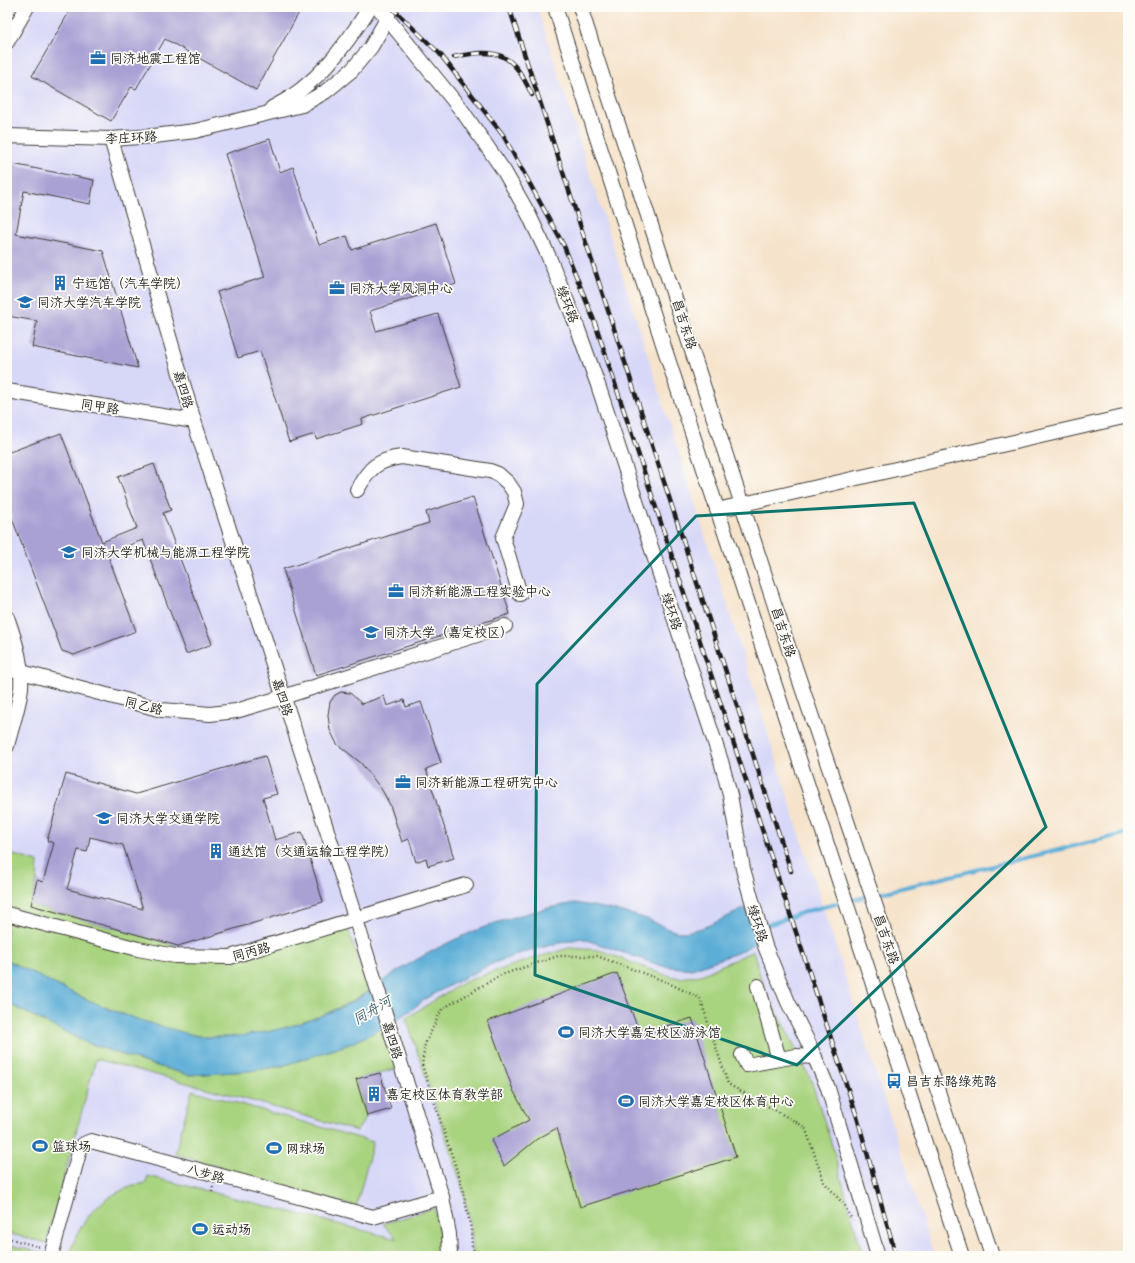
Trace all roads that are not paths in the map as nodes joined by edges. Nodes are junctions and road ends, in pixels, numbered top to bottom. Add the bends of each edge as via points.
1 (27, 7) edge
2 (370, 7) edge
3 (555, 7) edge
4 (580, 7) edge
5 (385, 10) edge
6 (7, 42) edge
7 (254, 117) junction
8 (7, 136) edge
9 (111, 139) junction
10 (7, 391) edge
11 (1128, 416) edge
12 (194, 421) junction
13 (357, 490) dead end
14 (743, 504) junction
15 (717, 510) junction
16 (520, 594) dead end
17 (7, 617) edge
18 (505, 626) dead end
19 (14, 670) edge
20 (283, 697) junction
21 (7, 746) edge
22 (466, 885) dead end
23 (7, 914) edge
24 (356, 920) junction
25 (758, 986) dead end
26 (742, 1055) dead end
27 (815, 1057) junction
28 (778, 1059) junction
29 (442, 1197) junction
30 (51, 1253) edge
31 (450, 1256) edge
32 (878, 1256) edge
33 (962, 1256) edge
34 (992, 1256) edge

1 - 6 street
2 - 7 street, 李庄环路 via 350,40 313,80 280,104
3 - 15 street, 昌吉东路
4 - 14 street, 昌吉东路
5 - 7 street, 李庄环路 via 371,48 352,70 325,92 302,105
5 - 27 street, 绿环路 via 463,112 504,171 528,213 562,288 598,385 721,761 730,795 743,869 765,946 788,1002
7 - 9 street, 李庄环路 via 195,131
8 - 9 street, 李庄环路
9 - 12 street, 嘉四路
10 - 12 street, 同甲路
11 - 14 street
12 - 20 street, 嘉四路
13 - 16 street via 374,467 381,461 392,458 402,457 490,470 498,474 514,492 517,504 503,538
14 - 15 street
14 - 34 street, 昌吉东路
15 - 33 street, 昌吉东路
17 - 19 street via 13,634
18 - 20 street, 同乙路
19 - 20 street, 同乙路 via 185,714 236,711
19 - 21 street via 21,694
20 - 24 street, 嘉四路
22 - 24 street, 同丙路
23 - 24 street, 同丙路 via 138,949 175,956 208,958 230,957
24 - 29 street, 嘉四路
25 - 28 street
26 - 28 street via 747,1065
27 - 28 street via 796,1056
27 - 32 street, 绿环路 via 828,1088
29 - 30 street, 八步路 via 373,1217 92,1141 84,1144 80,1150
29 - 31 street, 嘉四路

